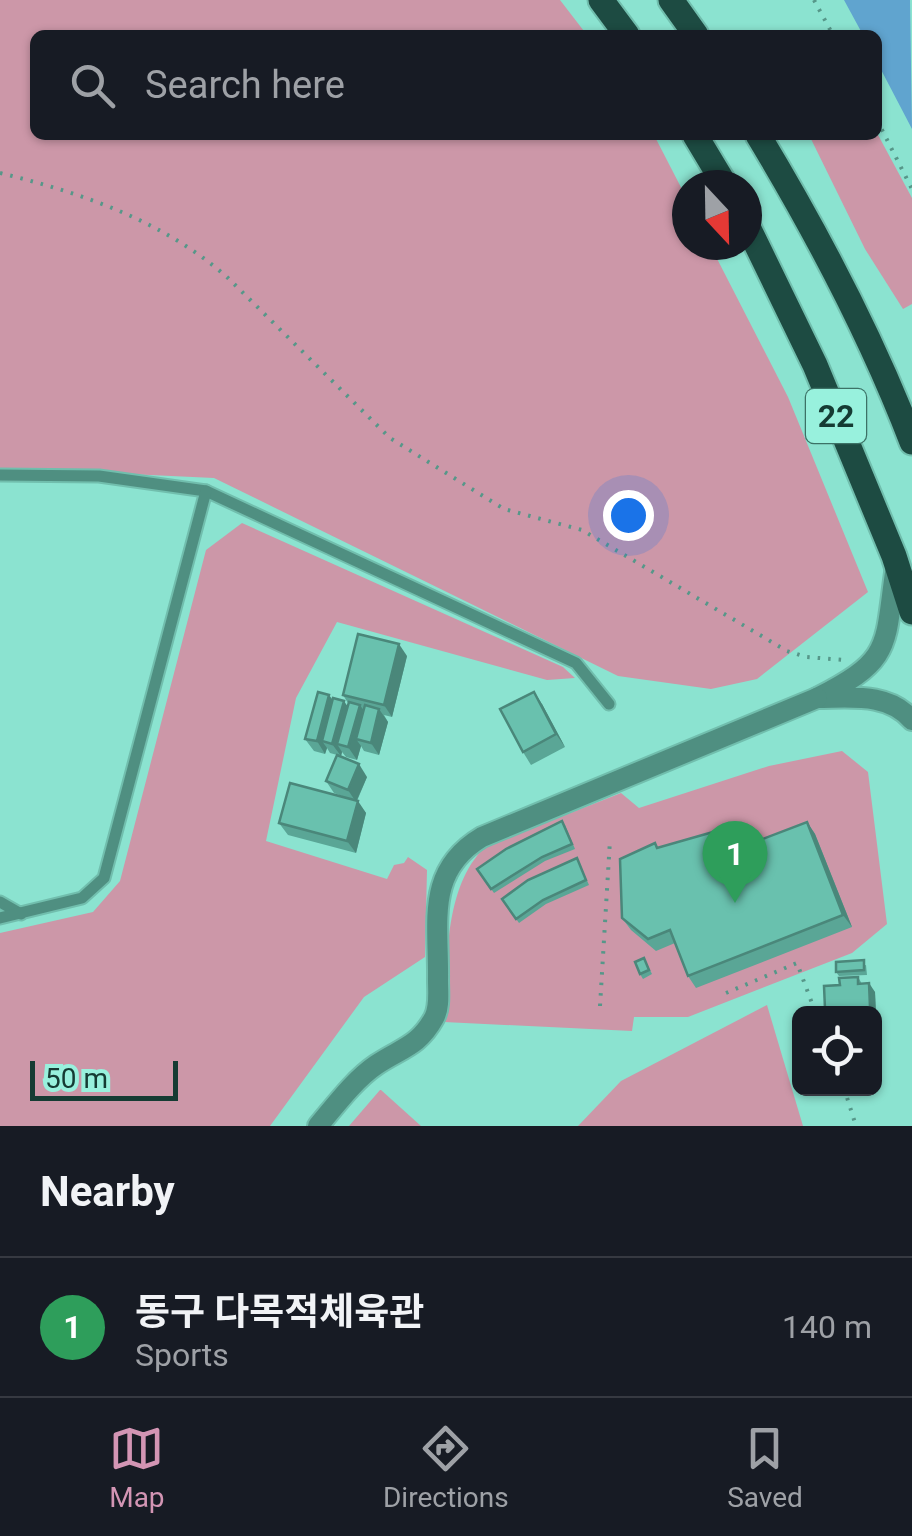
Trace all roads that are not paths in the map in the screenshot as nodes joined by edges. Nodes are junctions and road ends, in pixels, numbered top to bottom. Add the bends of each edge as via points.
1 (601, 0) edge
2 (672, 0) edge
3 (623, 30) edge
4 (693, 30) edge
5 (699, 140) edge
6 (761, 140) edge
7 (716, 170) edge
8 (762, 257) edge
9 (912, 442) edge
10 (0, 475) edge
11 (206, 491) junction
12 (897, 564) junction
13 (912, 612) edge
14 (817, 698) junction
15 (609, 704) dead end
16 (912, 720) edge
17 (0, 902) edge
18 (20, 914) junction
19 (0, 918) edge
20 (318, 1126) edge

1 - 3 main road
2 - 4 main road
5 - 7 main road
6 - 9 main road, 22 via 812,224
8 - 12 main road, 22
10 - 11 lane via 99,476
11 - 15 lane via 576,663
11 - 18 lane via 104,878 82,898
12 - 13 main road, 22
12 - 14 street via 885,642 874,663
14 - 16 street via 882,699
14 - 20 street via 462,849 444,874 440,894 437,1012 407,1050 375,1066
17 - 18 lane
18 - 19 lane

